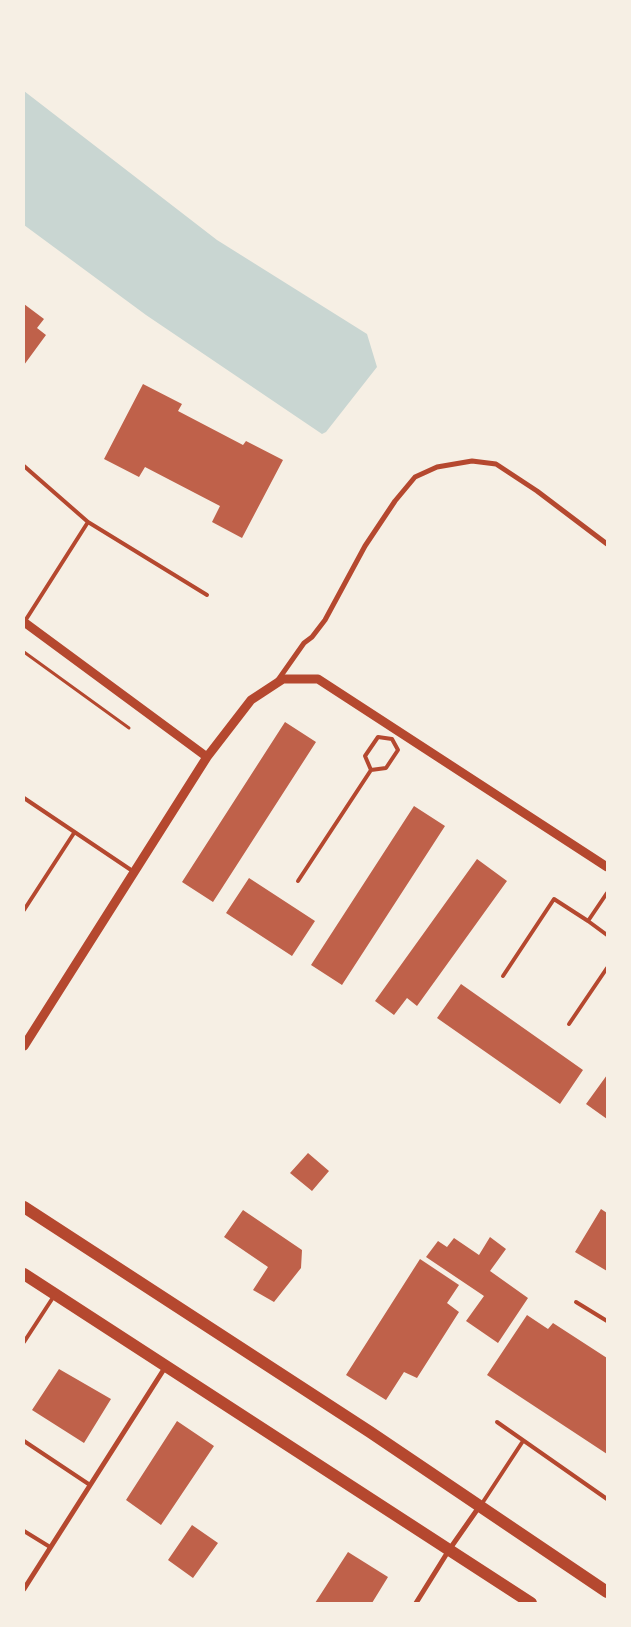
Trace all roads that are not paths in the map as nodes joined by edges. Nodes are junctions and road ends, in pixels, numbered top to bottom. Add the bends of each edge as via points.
1 (24, 466) edge
2 (88, 522) junction
3 (607, 544) edge
4 (207, 595) dead end
5 (24, 622) edge
6 (276, 682) junction
7 (397, 730) junction
8 (392, 738) junction
9 (207, 757) junction
10 (371, 770) junction
11 (24, 798) edge
12 (74, 832) junction
13 (607, 867) edge
14 (134, 872) junction
15 (298, 881) dead end
16 (607, 893) edge
17 (24, 910) edge
18 (588, 921) junction
19 (607, 935) edge
20 (607, 968) edge
21 (503, 976) dead end
22 (570, 1024) dead end
23 (24, 1046) edge
24 (24, 1207) edge
25 (24, 1274) edge
26 (56, 1294) junction
27 (576, 1302) dead end
28 (607, 1321) edge
29 (24, 1340) edge
30 (166, 1366) junction
31 (497, 1422) dead end
32 (24, 1441) edge
33 (523, 1441) junction
34 (90, 1485) junction
35 (607, 1500) edge
36 (480, 1507) junction
37 (24, 1530) edge
38 (50, 1547) junction
39 (449, 1550) junction
40 (24, 1589) edge
41 (607, 1592) edge
42 (416, 1603) edge
43 (531, 1603) edge

1 - 2 lane
2 - 4 lane
2 - 5 lane
3 - 6 street via 496,464 472,461 437,467 415,477 395,501 365,546 325,620
5 - 9 street
6 - 7 street via 318,679
6 - 9 street via 251,700
7 - 8 lane
7 - 13 street
8 - 10 lane via 398,750 386,768
8 - 10 lane via 378,737 365,756
9 - 14 street
10 - 15 lane
11 - 12 lane
12 - 14 lane
12 - 17 lane
14 - 23 street
16 - 18 lane
18 - 19 lane
18 - 21 lane via 554,899
20 - 22 lane
24 - 36 main road
25 - 26 main road
26 - 29 lane
26 - 30 main road
27 - 28 lane
30 - 34 street
30 - 39 main road
31 - 33 lane
32 - 34 lane
33 - 35 lane
33 - 36 lane
34 - 38 street
36 - 39 street
36 - 41 main road
37 - 38 lane
38 - 40 street
39 - 42 street
39 - 43 main road

